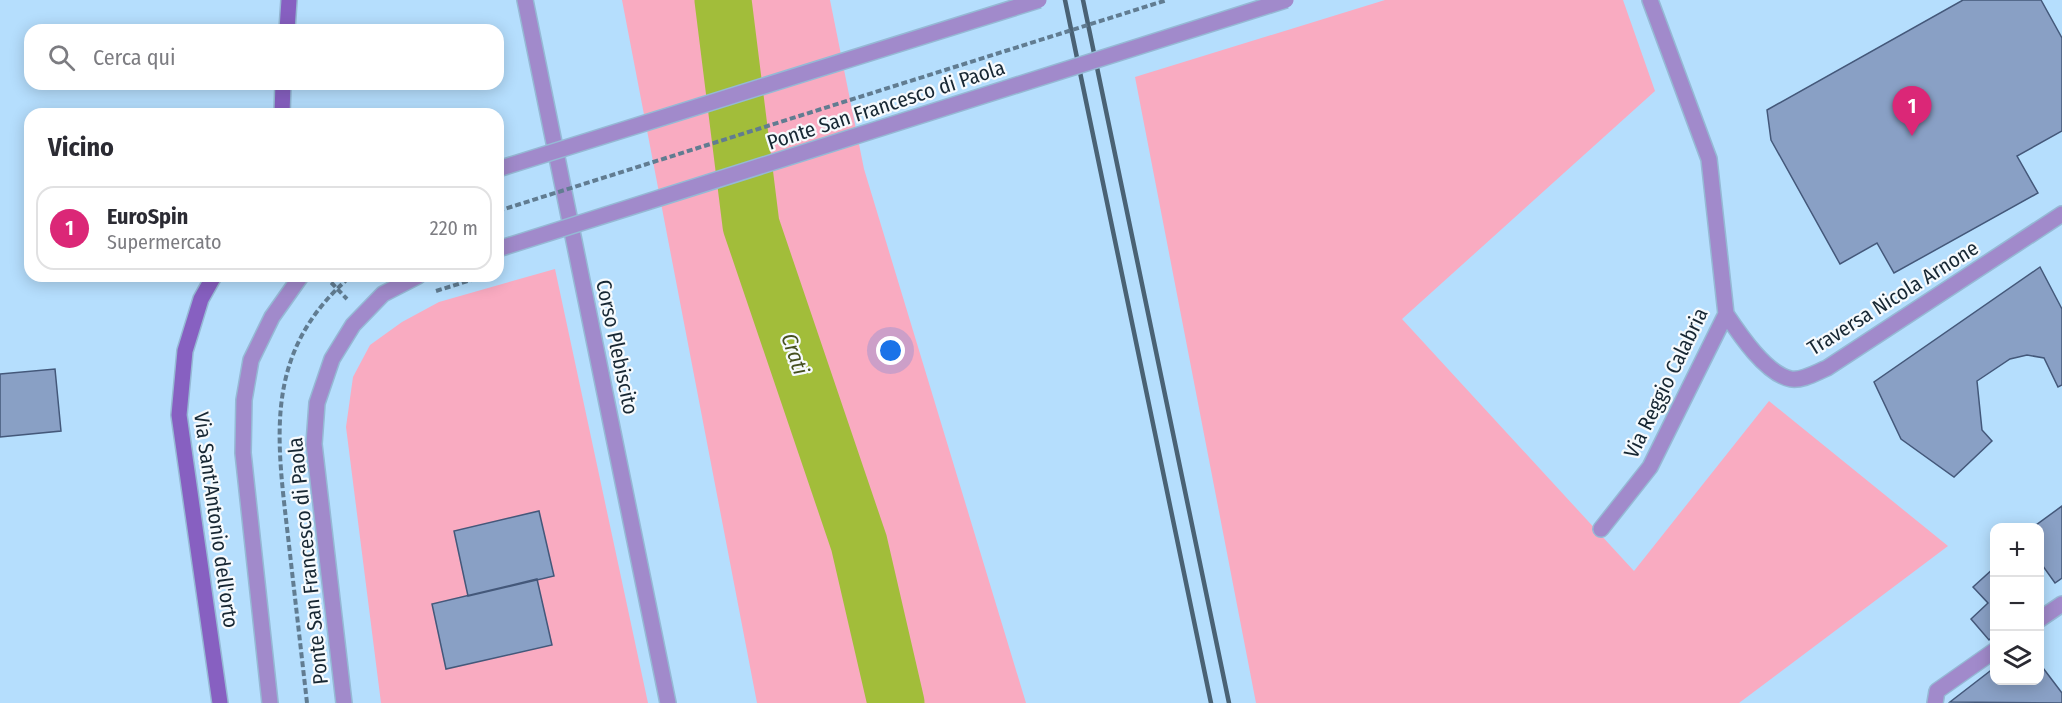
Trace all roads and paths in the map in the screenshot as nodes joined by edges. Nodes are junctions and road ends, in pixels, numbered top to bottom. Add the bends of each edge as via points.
1 (289, 0) edge
2 (525, 0) edge
3 (1039, 0) edge
4 (1167, 0) edge
5 (1286, 0) edge
6 (1650, 0) edge
7 (287, 24) edge
8 (284, 90) edge
9 (282, 108) edge
10 (504, 167) edge
11 (504, 209) edge
12 (2062, 214) edge
13 (504, 247) edge
14 (211, 282) edge
15 (297, 282) edge
16 (331, 282) edge
17 (406, 282) edge
18 (465, 282) edge
19 (337, 288) dead end
20 (431, 293) dead end
21 (1726, 315) junction
22 (1601, 529) dead end
23 (2062, 604) edge
24 (2044, 616) edge
25 (1990, 654) edge
26 (220, 703) edge
27 (270, 703) edge
28 (344, 703) edge
29 (668, 703) edge
30 (1935, 703) edge

1 - 7 street
2 - 29 street, Corso Plebiscito
3 - 10 street, bridge
4 - 11 path, Ponte San Francesco di Paola, bridge
5 - 13 street, Ponte San Francesco di Paola, bridge
6 - 21 street, Via Reggio Calabria via 1709,159
8 - 9 street
12 - 21 street, Traversa Nicola Arnone via 1809,376 1793,379 1779,374 1746,344
14 - 26 street, Via Sant'Antonio dell'orto via 201,299 185,351 179,415
15 - 27 street via 272,317 251,360 244,400 243,453
16 - 19 path
17 - 28 street, Ponte San Francesco di Paola via 383,294 354,325 332,359 317,403 314,444
18 - 20 path
21 - 22 street, Via Reggio Calabria via 1650,467
23 - 24 street
25 - 30 street via 1937,691

